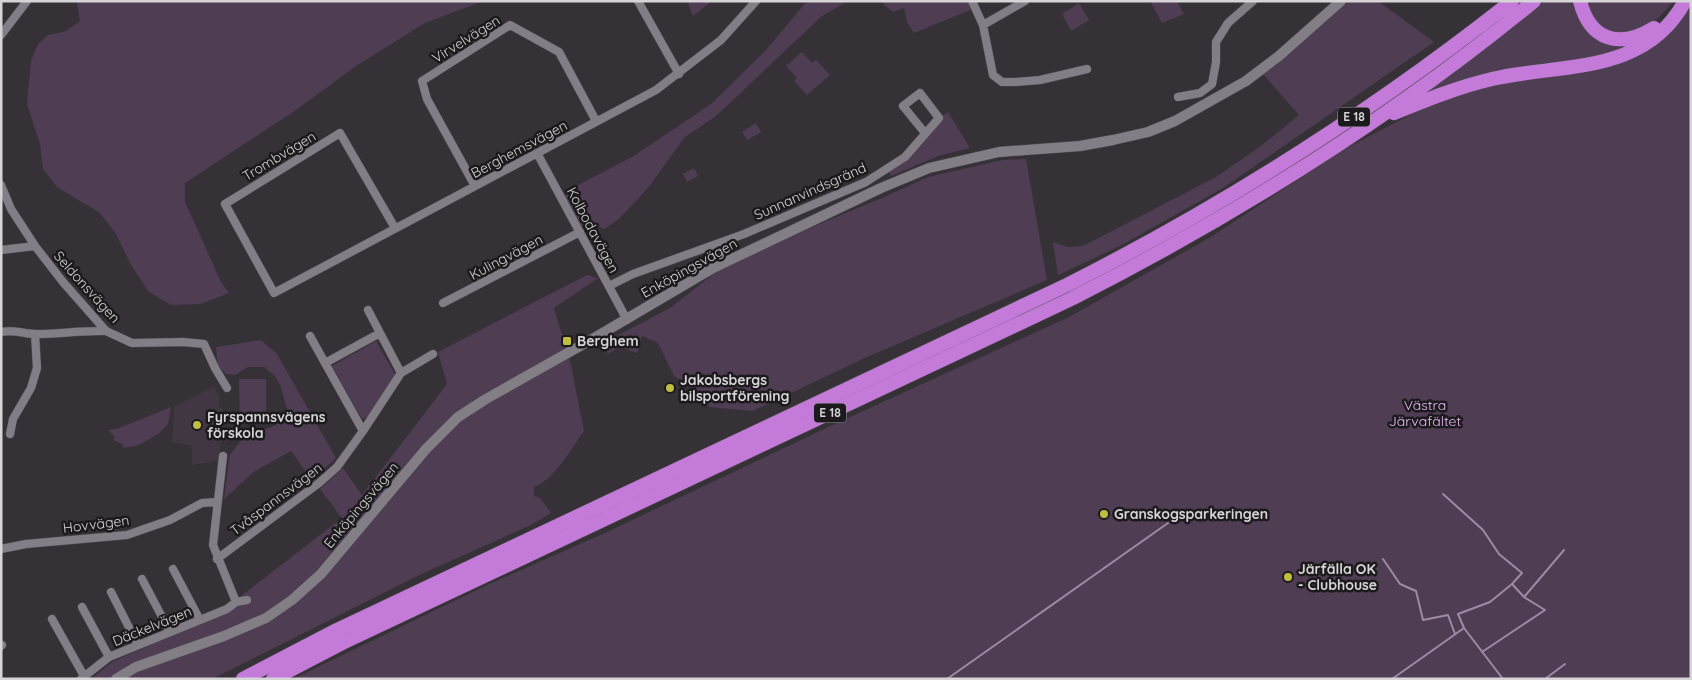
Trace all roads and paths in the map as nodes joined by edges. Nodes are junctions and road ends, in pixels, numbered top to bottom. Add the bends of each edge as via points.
1 (27, 1) edge
2 (638, 1) edge
3 (756, 1) edge
4 (972, 1) edge
5 (1024, 1) edge
6 (1254, 1) edge
7 (1341, 1) edge
8 (1503, 1) edge
9 (1512, 1) edge
10 (1534, 1) edge
11 (1580, 1) edge
12 (1677, 1) edge
13 (1685, 1) edge
14 (983, 25) junction
15 (1478, 28) junction
16 (1, 35) edge
17 (1087, 68) dead end
18 (678, 74) junction
19 (1178, 97) dead end
20 (596, 121) junction
21 (1373, 122) junction
22 (926, 133) junction
23 (537, 153) junction
24 (1, 185) edge
25 (476, 186) junction
26 (394, 228) junction
27 (580, 232) junction
28 (35, 246) junction
29 (1, 250) edge
30 (609, 286) junction
31 (274, 293) joint
32 (443, 303) dead end
33 (368, 310) dead end
34 (627, 320) junction
35 (106, 331) junction
36 (1, 332) edge
37 (380, 333) junction
38 (35, 334) junction
39 (310, 336) dead end
40 (433, 354) dead end
41 (325, 363) junction
42 (401, 373) junction
43 (227, 388) dead end
44 (363, 431) junction
45 (10, 434) dead end
46 (223, 456) dead end
47 (218, 502) junction
48 (1, 549) edge
49 (217, 558) junction
50 (173, 569) dead end
51 (142, 579) dead end
52 (111, 592) dead end
53 (247, 600) dead end
54 (236, 602) junction
55 (82, 607) dead end
56 (52, 619) dead end
57 (200, 620) junction
58 (170, 632) junction
59 (138, 645) junction
60 (109, 657) junction
61 (82, 678) edge
62 (116, 679) edge
63 (243, 679) edge
64 (273, 679) edge

1 - 16 street
2 - 18 street
3 - 18 street, Berghemsvägen via 721,40
4 - 14 street
5 - 14 street
6 - 19 street via 1228,23 1216,42 1212,84 1200,92
7 - 34 street, Enköpingsvägen via 1246,81 1175,121 1114,140 999,152 929,168 713,268
8 - 15 highway
9 - 15 highway, E 18
10 - 21 highway, E 18
11 - 12 highway via 1593,28 1618,40 1636,37 1654,28
13 - 21 highway via 1671,22 1654,37 1622,56 1582,67 1483,82 1453,90
14 - 17 street via 993,75 1002,82 1040,80
15 - 63 highway, E 18 via 1301,152 1115,261 337,630
18 - 20 street, Berghemsvägen via 656,90
20 - 23 street, Berghemsvägen
20 - 25 street, Virvelvägen via 559,52 510,25 422,81 427,99
21 - 64 highway, E 18 via 1219,219 1073,298 342,643
22 - 22 street, Sunnanvindsgränd via 939,118 920,93 903,106
22 - 30 street, Sunnanvindsgränd via 905,157 866,182
23 - 25 street, Berghemsvägen
23 - 27 street, Kolbodavägen
24 - 28 street, Seldonsvägen via 11,209
25 - 26 street, Berghemsvägen
26 - 31 street, Berghemsvägen
26 - 31 street, Trombvägen via 340,133 225,204
27 - 30 street, Kolbodavägen
27 - 32 street, Kulingvägen
28 - 29 street
28 - 35 street, Seldonsvägen
30 - 34 street, Kolbodavägen
33 - 37 street
34 - 62 street, Enköpingsvägen via 458,417 426,449 321,574 292,600 245,628 151,661
35 - 38 street
35 - 43 street, Seldonsvägen via 132,343 204,344
36 - 38 street
37 - 41 street
37 - 42 street
38 - 45 street via 37,368 31,388 13,419
39 - 41 street
40 - 42 street, Tvåspannsvägen
41 - 44 street
42 - 44 street, Tvåspannsvägen
44 - 49 street, Tvåspannsvägen via 337,467 319,483
46 - 47 street
47 - 48 street, Hovvägen via 202,502 170,520 127,535
47 - 49 street via 213,546
49 - 54 street
50 - 57 street
51 - 58 street
52 - 59 street
53 - 54 street, Däckelvägen
54 - 57 street, Däckelvägen
55 - 60 street
56 - 61 street
57 - 58 street, Däckelvägen
58 - 59 street, Däckelvägen
59 - 60 street, Däckelvägen
60 - 61 street, Däckelvägen

